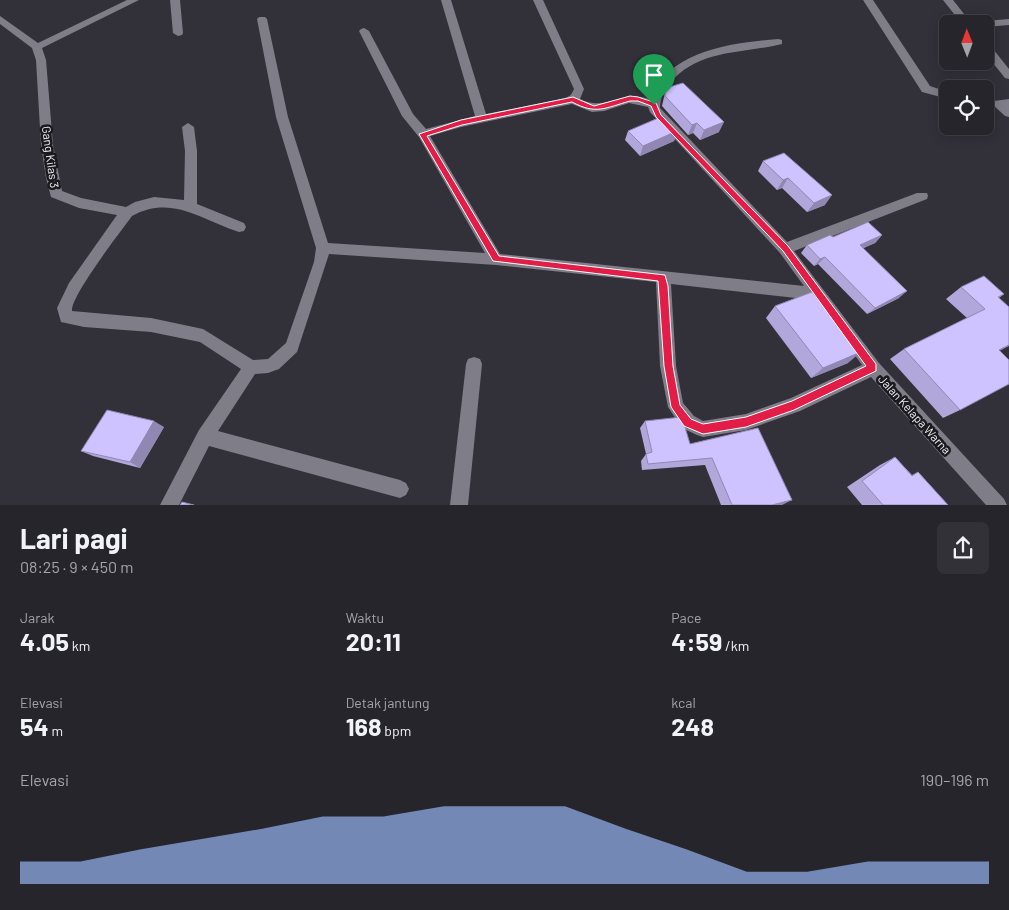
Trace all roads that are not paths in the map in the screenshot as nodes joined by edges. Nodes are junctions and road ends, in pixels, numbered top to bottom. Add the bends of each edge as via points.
1 (134, 0) edge
2 (175, 0) edge
3 (446, 0) edge
4 (538, 0) edge
5 (868, 0) edge
6 (948, 0) edge
7 (960, 15) edge
8 (0, 19) edge
9 (262, 19) dead end
10 (364, 32) dead end
11 (178, 33) dead end
12 (778, 42) dead end
13 (37, 47) junction
14 (994, 57) edge
15 (1009, 76) edge
16 (939, 94) edge
17 (573, 100) junction
18 (1004, 103) edge
19 (654, 105) junction
20 (1009, 113) edge
21 (481, 118) junction
22 (188, 126) dead end
23 (423, 134) junction
24 (922, 196) dead end
25 (190, 208) junction
26 (127, 212) junction
27 (239, 227) dead end
28 (323, 248) junction
29 (785, 249) junction
30 (496, 259) junction
31 (662, 278) junction
32 (819, 294) junction
33 (474, 364) dead end
34 (251, 366) junction
35 (873, 368) junction
36 (205, 436) junction
37 (400, 489) dead end
38 (169, 505) edge
39 (459, 505) edge
40 (998, 505) edge

1 - 13 street
2 - 11 street
3 - 21 street
4 - 17 street via 577,82 579,89
5 - 16 street via 926,90
6 - 7 street
8 - 13 street
9 - 28 street via 282,117
10 - 23 street via 408,116
12 - 19 street via 693,60 678,68 660,89
13 - 26 street, Gang Kilas 3 via 56,194 79,203
14 - 15 street
17 - 19 street via 594,108 630,98
17 - 21 street
18 - 20 street
19 - 29 street, Jalan Kelapa Warna via 658,116
21 - 23 street
22 - 25 street
23 - 30 street
24 - 29 street
25 - 26 street via 155,202 137,204
25 - 27 street
26 - 34 street via 74,287 64,308 66,317 151,326 203,336
28 - 30 street
28 - 34 street via 292,347 273,364
29 - 32 street, Jalan Kelapa Warna
30 - 31 street
31 - 32 street
31 - 35 street via 668,366 676,407 688,422 703,429 746,422 794,405
32 - 35 street, Jalan Kelapa Warna
33 - 39 street
34 - 36 street
35 - 40 street, Jalan Kelapa Warna
36 - 37 street
36 - 38 street

